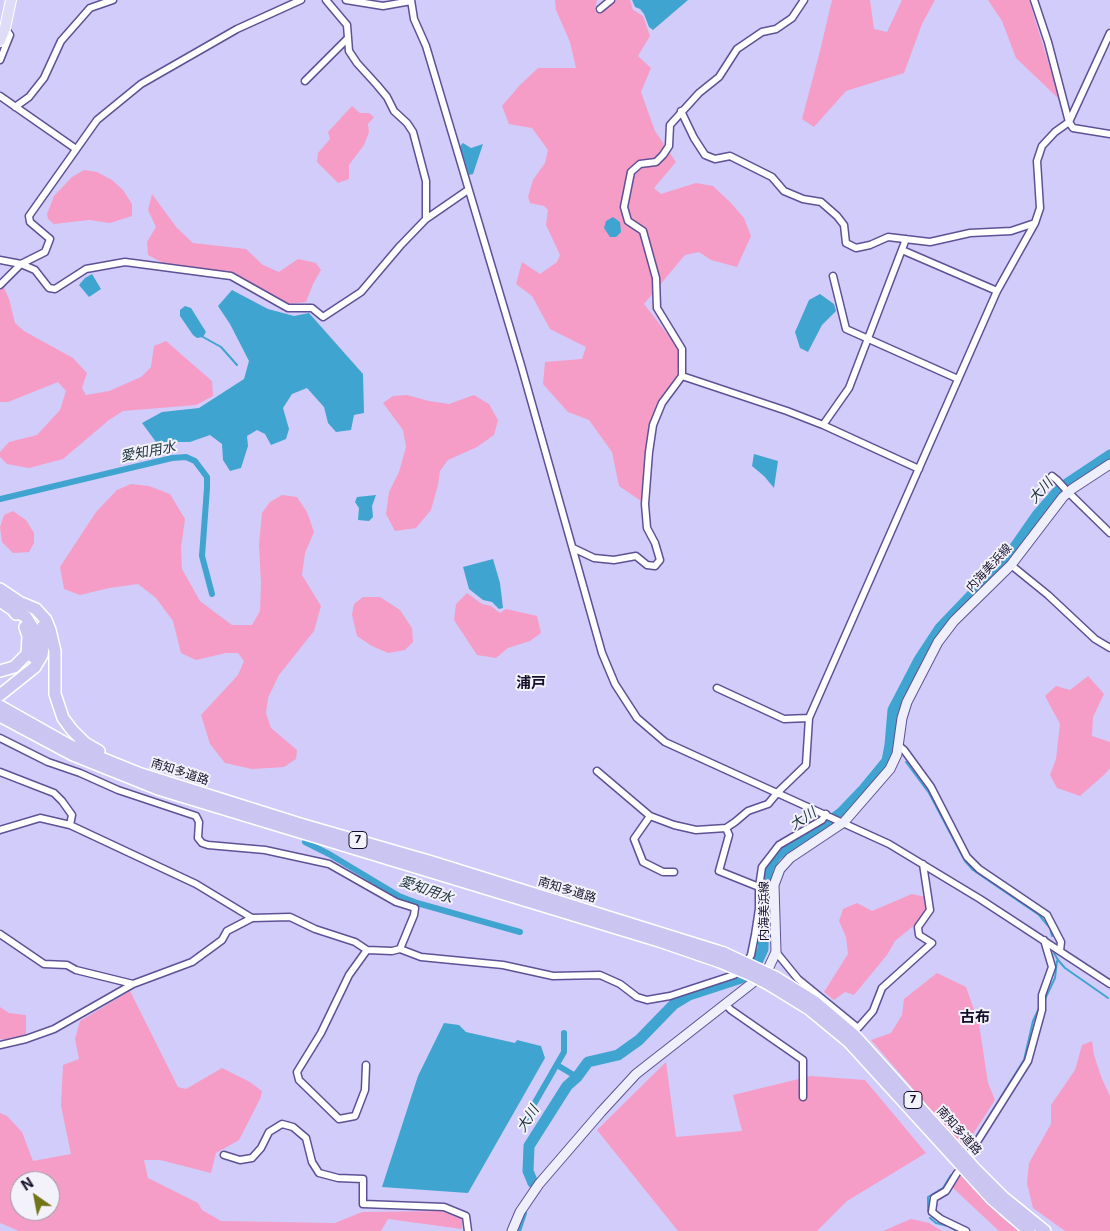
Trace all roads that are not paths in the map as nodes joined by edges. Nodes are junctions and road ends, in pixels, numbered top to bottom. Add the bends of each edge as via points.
1 (11, 0) edge
2 (113, 0) edge
3 (301, 0) edge
4 (326, 0) edge
5 (346, 0) edge
6 (411, 0) edge
7 (611, 0) edge
8 (804, 0) edge
9 (1034, 0) edge
10 (600, 9) dead end
11 (5, 28) junction
12 (1110, 33) edge
13 (347, 38) junction
14 (0, 40) edge
15 (0, 60) edge
16 (305, 81) dead end
17 (0, 96) edge
18 (15, 107) junction
19 (681, 111) junction
20 (1069, 122) junction
21 (1110, 134) edge
22 (76, 149) junction
23 (468, 190) junction
24 (426, 219) junction
25 (1035, 223) junction
26 (906, 239) junction
27 (902, 250) junction
28 (0, 260) edge
29 (21, 264) junction
30 (833, 276) dead end
31 (0, 285) edge
32 (998, 291) junction
33 (868, 339) junction
34 (682, 376) junction
35 (958, 379) junction
36 (823, 426) junction
37 (1110, 464) edge
38 (919, 469) junction
39 (1052, 476) dead end
40 (1068, 492) junction
41 (1110, 533) edge
42 (573, 548) junction
43 (1011, 565) junction
44 (0, 589) edge
45 (0, 601) edge
46 (16, 606) junction
47 (1110, 648) edge
48 (0, 671) edge
49 (717, 688) dead end
50 (1, 691) edge
51 (0, 706) edge
52 (0, 716) edge
53 (809, 718) junction
54 (0, 723) edge
55 (0, 738) edge
56 (46, 742) junction
57 (898, 745) junction
58 (597, 771) dead end
59 (0, 772) edge
60 (778, 792) junction
61 (215, 798) junction
62 (828, 815) junction
63 (650, 816) junction
64 (842, 821) junction
65 (70, 825) junction
66 (726, 828) junction
67 (0, 830) edge
68 (923, 864) junction
69 (674, 872) dead end
70 (759, 887) junction
71 (252, 918) junction
72 (0, 934) edge
73 (1044, 940) junction
74 (400, 949) junction
75 (367, 950) junction
76 (1060, 951) junction
77 (776, 952) junction
78 (722, 958) junction
79 (772, 981) junction
80 (133, 984) junction
81 (1110, 984) edge
82 (725, 1004) junction
83 (0, 1045) edge
84 (366, 1065) dead end
85 (803, 1097) dead end
86 (970, 1154) dead end
87 (224, 1155) dead end
88 (957, 1173) dead end
89 (468, 1231) edge
90 (512, 1231) edge
91 (966, 1231) edge
92 (1029, 1231) edge
93 (1045, 1231) edge

1 - 11 main road
2 - 18 street via 90,8 61,41 44,78 29,98
3 - 22 street via 237,29 141,84 97,120
4 - 13 street via 348,25
5 - 6 street via 383,6
6 - 23 street via 414,19 426,46
7 - 10 street
8 - 19 street via 792,18 776,29 762,32 737,49 719,77
9 - 20 street
11 - 14 main road
11 - 15 street via 10,35
12 - 20 street
13 - 16 street
13 - 24 street via 349,51 357,63 413,132 426,181
17 - 18 street
18 - 22 street
19 - 26 street via 705,155 715,159 730,156 772,177 784,191 821,202 844,225 846,243 856,248 888,237
19 - 34 street via 670,125 669,146 663,156 656,162 640,164 631,172 624,207 628,221 642,231 656,278 657,308 682,349
20 - 21 street via 1073,128
20 - 25 street via 1042,146 1037,161 1040,208
22 - 29 street via 29,216 30,222 50,239 45,252
23 - 24 street
23 - 42 street
24 - 29 street via 362,292 323,317 312,308 288,308 231,276 124,262 86,269 55,289 49,288 35,270
25 - 26 street via 1012,231 970,233 930,242
25 - 32 street
26 - 27 street
27 - 32 street
27 - 33 street
28 - 29 street
29 - 31 street
30 - 33 street via 846,329
32 - 35 street
33 - 35 street
33 - 36 street via 849,388
34 - 36 street
34 - 42 street via 662,403 653,425 649,452 645,504 647,528 656,543 660,560 655,566 647,565 636,556 614,560 594,558
35 - 38 street
36 - 38 street
37 - 40 main road, 内海美浜線
38 - 53 street
39 - 40 street
40 - 41 street
40 - 43 main road, 内海美浜線
42 - 60 street via 607,666 637,718 665,742
43 - 47 street via 1095,639
43 - 57 main road, 内海美浜線 via 938,642 907,702
44 - 46 highway
45 - 46 highway
46 - 48 highway via 28,636 28,654 14,667
46 - 50 highway via 30,622 37,646 22,673
46 - 61 highway via 36,609 46,620 55,651 55,694 63,718 85,743 209,792
49 - 53 street via 784,719
51 - 61 highway, 南知多道路 / 7 via 69,745 141,774
52 - 56 highway, 南知多道路 / 7
53 - 60 street via 806,765
54 - 56 highway via 38,743
55 - 74 street via 48,762 118,790 196,816 198,838 202,843 265,850 329,864 382,895 415,908
56 - 78 highway, 南知多道路 / 7 via 158,790 659,942
57 - 64 main road, 内海美浜線 via 896,760 890,769
57 - 76 street via 931,787 967,857 979,870 1047,915 1060,942
58 - 63 street
59 - 65 street via 54,793 72,815
60 - 62 street
60 - 66 street via 768,804 748,810
61 - 78 highway, 南知多道路 / 7 via 432,862
62 - 64 street
62 - 70 street via 779,845 762,867
63 - 66 street via 696,830
63 - 69 street via 634,838 643,862 663,872
64 - 68 street
64 - 77 main road, 内海美浜線 via 790,858 780,869 774,886
65 - 67 street via 40,818
65 - 71 street via 196,884
66 - 70 street via 728,836 719,871
68 - 73 street
68 - 77 street via 930,910 918,927 919,935 932,943 882,988 873,1011 858,1028 798,979
70 - 74 street via 755,935 751,955 744,967 734,975 670,996 647,1000 637,998 620,984 600,975 553,976 503,965 421,957
71 - 75 street via 290,918 356,942
71 - 80 street via 227,930 222,940 192,962
72 - 80 street via 44,964 67,965
73 - 76 street
73 - 86 street via 1052,967 1042,995 1042,1010 1028,1061
74 - 75 street
75 - 84 street via 349,974 321,1034 297,1072 299,1080 339,1119 355,1116 365,1090
76 - 81 street
77 - 82 main road, 内海美浜線 via 769,967
78 - 79 highway, 南知多道路 / 7, bridge
79 - 92 highway, 南知多道路 / 7 via 849,1042 992,1199
79 - 93 highway, 南知多道路 / 7 via 815,1002 849,1030 1003,1198
80 - 83 street via 54,1029
82 - 85 street via 803,1060
82 - 90 main road, 内海美浜線 via 644,1068 606,1106 539,1184 520,1212
87 - 89 street via 240,1160 252,1158 269,1132 282,1124 293,1127 306,1138 312,1162 319,1173 363,1179 363,1204 444,1207 466,1216
88 - 91 street via 946,1191 934,1198 932,1212

